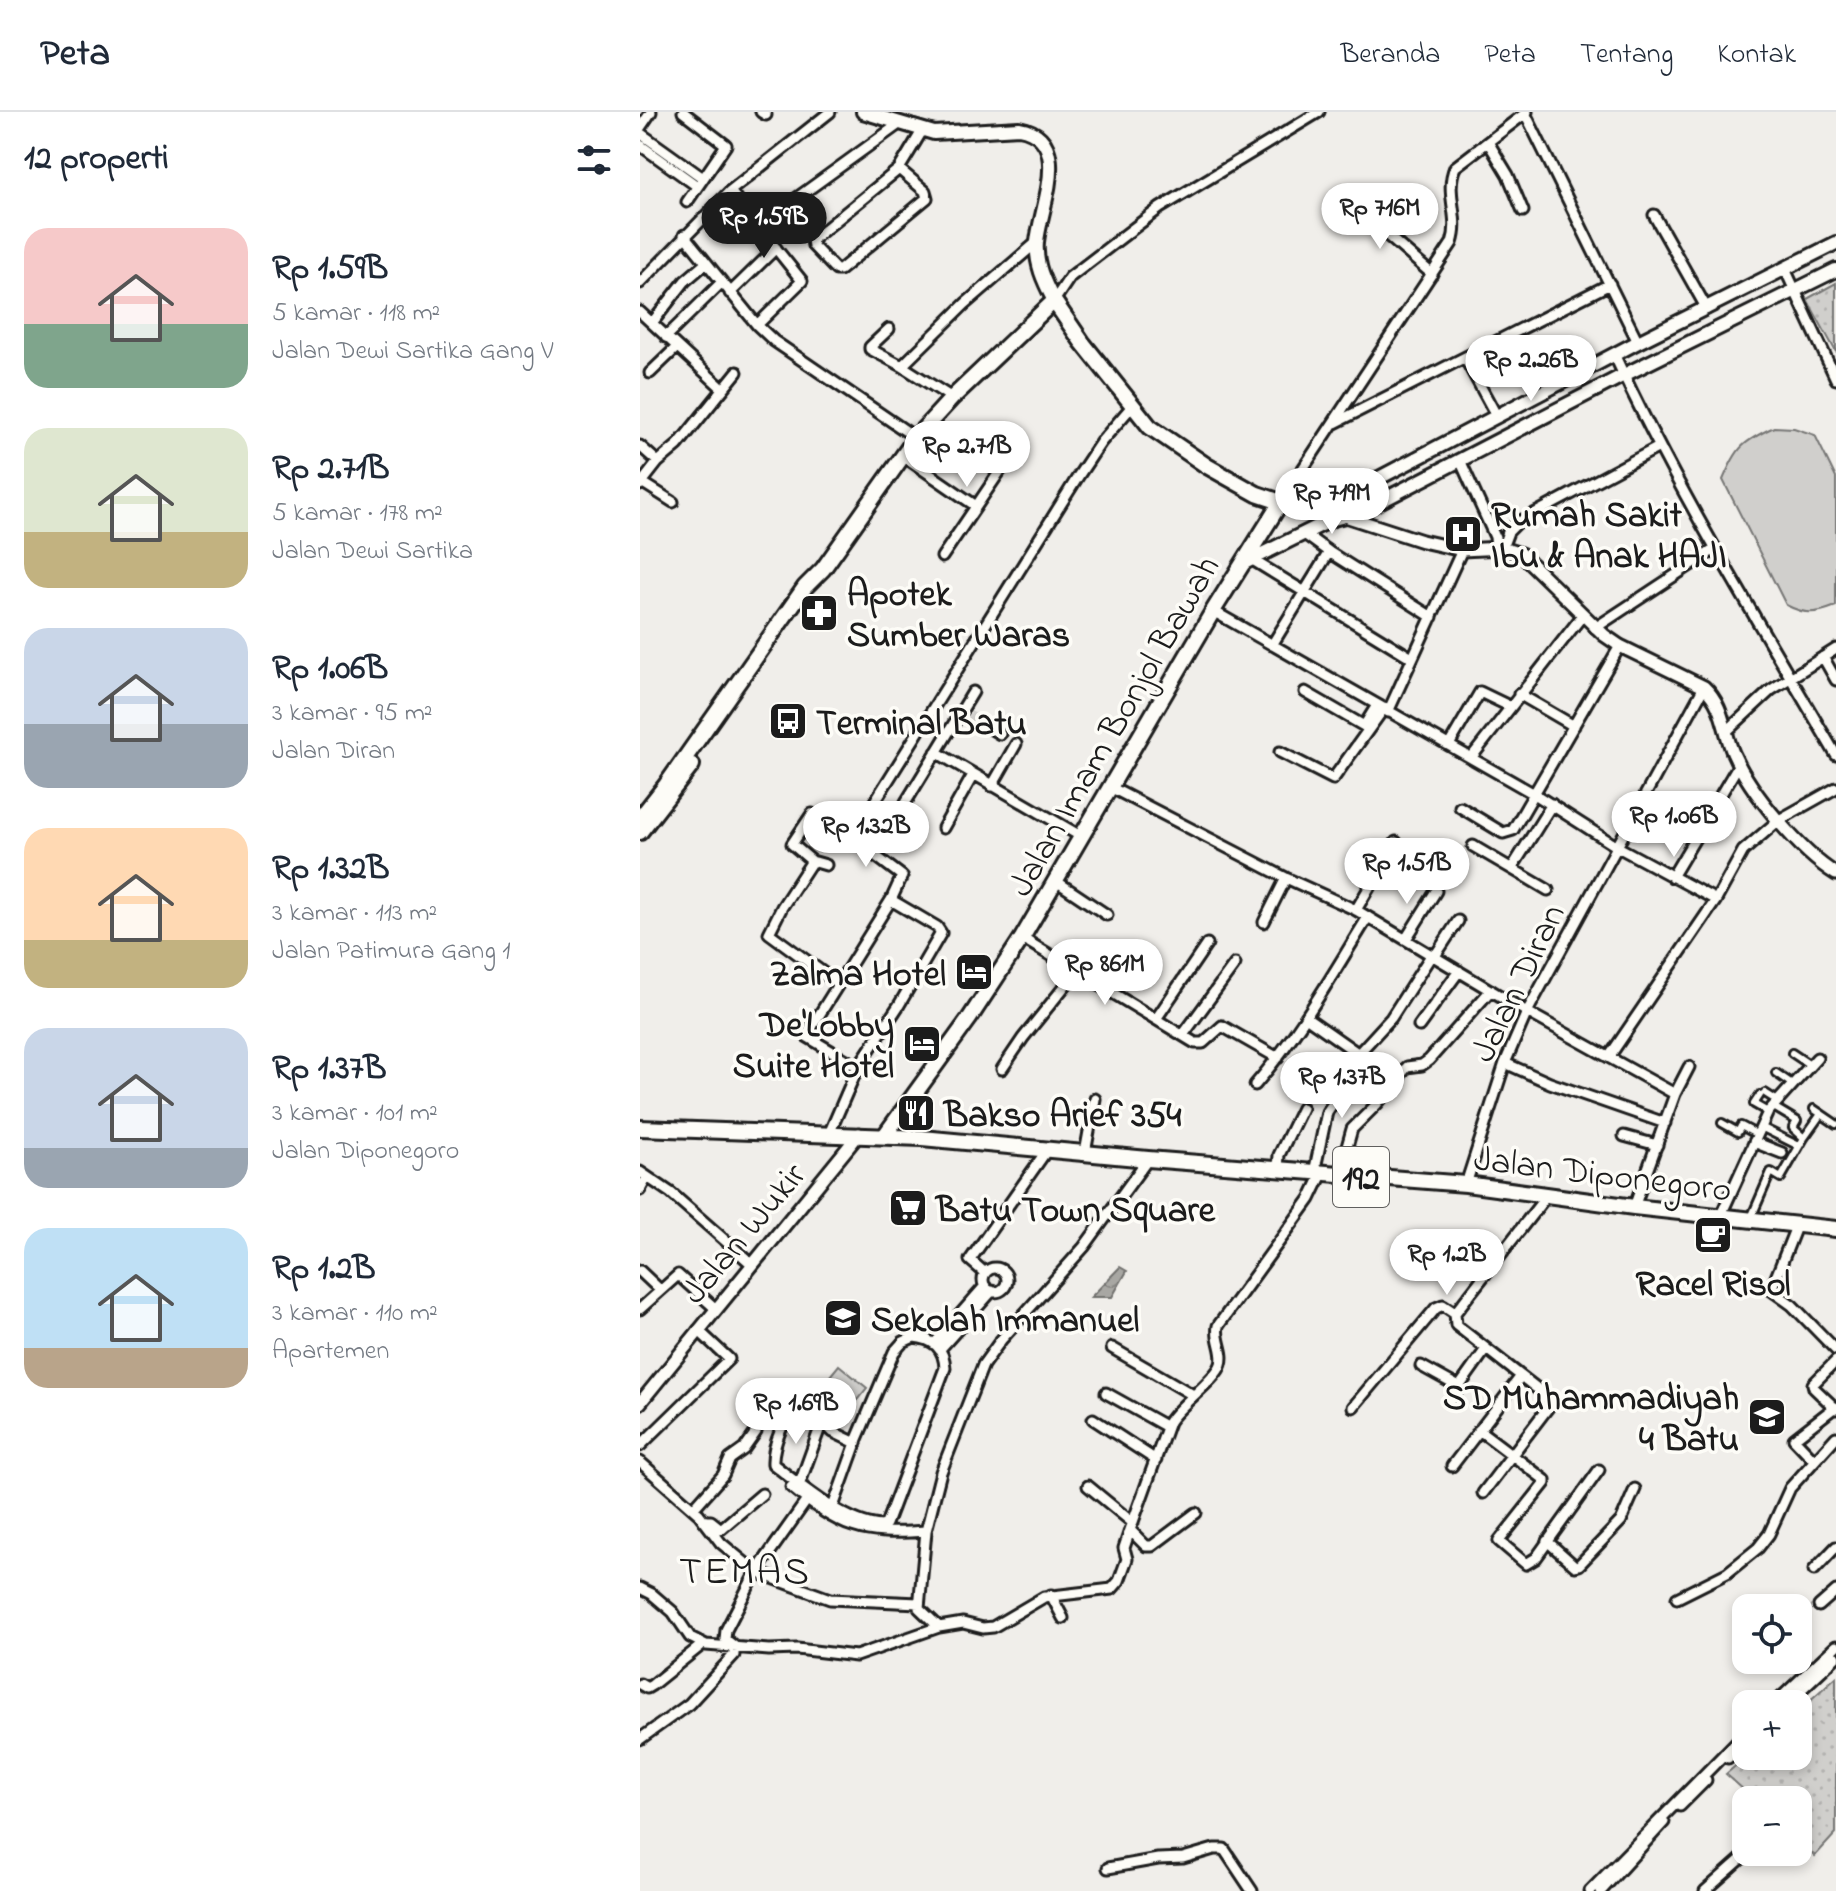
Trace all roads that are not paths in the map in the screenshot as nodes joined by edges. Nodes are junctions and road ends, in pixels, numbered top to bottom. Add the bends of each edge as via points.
1 (651, 112) edge
2 (683, 112) edge
3 (830, 112) edge
4 (863, 112) edge
5 (1319, 112) edge
6 (1526, 112) edge
7 (899, 124) junction
8 (640, 130) edge
9 (922, 131) junction
10 (1488, 142) junction
11 (640, 145) edge
12 (899, 169) junction
13 (700, 182) junction
14 (730, 191) junction
15 (687, 202) dead end
16 (1350, 203) dead end
17 (1523, 211) dead end
18 (1654, 215) dead end
19 (758, 226) junction
20 (684, 235) junction
21 (1036, 243) junction
22 (1836, 243) edge
23 (776, 248) junction
24 (705, 264) junction
25 (1785, 269) junction
26 (1836, 270) edge
27 (1432, 274) junction
28 (640, 283) edge
29 (721, 283) junction
30 (1610, 284) junction
31 (1795, 291) junction
32 (730, 293) junction
33 (1054, 301) junction
34 (1707, 309) junction
35 (644, 318) edge
36 (757, 325) junction
37 (889, 329) dead end
38 (666, 337) junction
39 (1638, 342) junction
40 (677, 347) junction
41 (1614, 354) junction
42 (1465, 358) junction
43 (902, 366) junction
44 (737, 372) dead end
45 (650, 373) dead end
46 (1624, 375) junction
47 (1836, 379) edge
48 (723, 389) junction
49 (952, 398) junction
50 (1133, 405) junction
51 (1497, 417) junction
52 (1331, 425) junction
53 (916, 438) junction
54 (1021, 440) dead end
55 (640, 446) edge
56 (1659, 447) junction
57 (1429, 453) junction
58 (902, 455) junction
59 (1460, 460) junction
60 (658, 462) junction
61 (1438, 471) junction
62 (641, 483) edge
63 (673, 502) dead end
64 (1281, 502) junction
65 (976, 506) junction
66 (1345, 516) junction
67 (1263, 531) junction
68 (1303, 533) junction
69 (1275, 547) junction
70 (1499, 548) junction
71 (1715, 549) junction
72 (1462, 550) junction
73 (1329, 552) junction
74 (942, 557) dead end
75 (1246, 562) junction
76 (1304, 594) junction
77 (1213, 611) junction
78 (1582, 616) junction
79 (1432, 617) junction
80 (1595, 628) junction
81 (1272, 645) junction
82 (1620, 646) junction
83 (1836, 649) edge
84 (1823, 657) junction
85 (1412, 658) junction
86 (1791, 677) junction
87 (1836, 680) edge
88 (1704, 687) junction
89 (973, 692) dead end
90 (1305, 692) dead end
91 (1519, 694) junction
92 (1509, 706) junction
93 (1383, 708) junction
94 (982, 723) tunnel mouth
95 (1574, 726) junction
96 (1726, 732) junction
97 (1000, 734) dead end
98 (1016, 744) dead end
99 (1449, 745) junction
100 (936, 752) junction
101 (1280, 752) dead end
102 (1836, 755) edge
103 (1471, 758) junction
104 (1739, 764) junction
105 (973, 775) junction
106 (992, 786) junction
107 (1110, 787) junction
108 (670, 788) junction
109 (1836, 788) edge
110 (1536, 795) junction
111 (906, 802) dead end
112 (1552, 804) junction
113 (1460, 807) dead end
114 (640, 818) edge
115 (1779, 820) junction
116 (943, 828) dead end
117 (640, 832) edge
118 (1082, 837) junction
119 (852, 838) junction
120 (1396, 842) dead end
121 (1473, 846) dead end
122 (1616, 846) junction
123 (812, 861) junction
124 (826, 865) dead end
125 (1512, 868) junction
126 (1836, 874) edge
127 (1672, 877) junction
128 (1286, 878) junction
129 (1056, 881) junction
130 (1548, 890) dead end
131 (1436, 891) dead end
132 (891, 900) junction
133 (1716, 900) junction
134 (1356, 910) junction
135 (1107, 915) dead end
136 (1368, 917) junction
137 (1458, 921) dead end
138 (1264, 922) dead end
139 (1022, 938) junction
140 (1406, 939) junction
141 (1207, 944) dead end
142 (1433, 955) junction
143 (1235, 964) dead end
144 (1077, 971) junction
145 (1459, 971) junction
146 (837, 983) junction
147 (1491, 990) junction
148 (1527, 1012) junction
149 (1306, 1017) junction
150 (1156, 1019) junction
151 (1419, 1026) dead end
152 (1183, 1035) junction
153 (1792, 1053) dead end
154 (1609, 1057) junction
155 (1278, 1058) junction
156 (1360, 1058) junction
157 (1814, 1062) joint
158 (1505, 1063) junction
159 (858, 1067) junction
160 (1689, 1067) dead end
161 (1002, 1069) dead end
162 (1380, 1069) dead end
163 (1776, 1073) dead end
164 (1792, 1084) junction
165 (1255, 1085) dead end
166 (1675, 1094) junction
167 (1095, 1099) dead end
168 (1772, 1106) junction
169 (1302, 1108) dead end
170 (1665, 1123) junction
171 (1722, 1123) dead end
172 (1836, 1124) edge
173 (640, 1128) edge
174 (829, 1134) junction
175 (859, 1134) junction
176 (1758, 1134) junction
177 (885, 1135) junction
178 (1624, 1136) dead end
179 (1804, 1138) junction
180 (1657, 1145) junction
181 (1799, 1146) junction
182 (1047, 1150) junction
183 (1085, 1153) junction
184 (1782, 1153) dead end
185 (1148, 1159) junction
186 (1278, 1169) junction
187 (1318, 1173) junction
188 (644, 1175) edge
189 (1339, 1175) junction
190 (1466, 1184) junction
191 (640, 1190) edge
192 (1548, 1194) junction
193 (1634, 1207) junction
194 (1720, 1217) junction
195 (1749, 1221) junction
196 (1797, 1224) junction
197 (1836, 1229) edge
198 (753, 1265) junction
199 (640, 1271) edge
200 (987, 1272) junction
201 (989, 1289) junction
202 (660, 1290) junction
203 (640, 1309) edge
204 (716, 1309) junction
205 (1455, 1313) junction
206 (698, 1330) junction
207 (937, 1346) junction
208 (1112, 1348) dead end
209 (1486, 1349) junction
210 (1836, 1350) edge
211 (1836, 1361) edge
212 (1421, 1366) dead end
213 (1521, 1376) junction
214 (1459, 1387) junction
215 (1106, 1393) dead end
216 (1193, 1395) junction
217 (641, 1399) edge
218 (1451, 1399) dead end
219 (1353, 1407) dead end
220 (1835, 1408) edge
221 (1093, 1419) dead end
222 (757, 1422) dead end
223 (822, 1422) junction
224 (1167, 1427) junction
225 (1479, 1430) junction
226 (1836, 1437) edge
227 (856, 1443) junction
228 (640, 1446) edge
229 (1512, 1455) junction
230 (1156, 1460) junction
231 (1814, 1460) junction
232 (640, 1462) edge
233 (1452, 1466) dead end
234 (1599, 1470) dead end
235 (795, 1485) junction
236 (1088, 1486) dead end
237 (1635, 1489) dead end
238 (1483, 1493) dead end
239 (762, 1494) dead end
240 (807, 1500) junction
241 (833, 1507) junction
242 (693, 1509) junction
243 (1196, 1513) dead end
244 (704, 1521) junction
245 (1131, 1526) junction
246 (926, 1531) junction
247 (1547, 1541) junction
248 (1836, 1547) edge
249 (1814, 1570) dead end
250 (756, 1572) junction
251 (640, 1588) edge
252 (1836, 1591) edge
253 (1051, 1595) junction
254 (1677, 1598) dead end
255 (919, 1603) junction
256 (1819, 1606) dead end
257 (1063, 1618) dead end
258 (939, 1627) junction
259 (703, 1644) junction
260 (734, 1646) junction
261 (1836, 1646) edge
262 (1836, 1657) edge
263 (640, 1684) edge
264 (1789, 1690) edge
265 (1801, 1690) edge
266 (640, 1739) edge
267 (1732, 1746) edge
268 (1732, 1755) edge
269 (1733, 1866) edge
270 (1108, 1868) dead end
271 (1252, 1891) edge
272 (1590, 1891) edge
273 (1601, 1891) edge
274 (1705, 1891) edge

1 - 8 street
2 - 13 street via 725,143
3 - 14 street
4 - 7 main road
5 - 33 street via 1160,208 1077,272
6 - 10 street
6 - 30 street
7 - 9 main road
7 - 19 street
8 - 13 street
9 - 12 street
9 - 21 main road via 1019,128 1039,138 1052,166
10 - 17 street
10 - 27 street via 1455,167 1450,194 1454,237
11 - 13 street
12 - 12 street via 812,240 837,271 927,198
13 - 15 street
14 - 19 street
14 - 20 street
16 - 27 street
18 - 34 street
19 - 23 street
20 - 24 street
20 - 28 street
21 - 33 main road via 1039,268
21 - 43 street
22 - 25 main road
23 - 32 street
23 - 36 street via 802,281
24 - 29 street
24 - 35 street
25 - 31 street
25 - 34 main road
26 - 31 main road
27 - 52 street
29 - 32 street
29 - 38 street
30 - 39 street
30 - 42 street
31 - 46 main road
31 - 47 street
32 - 36 street
33 - 49 main road
33 - 50 main road
34 - 39 main road
35 - 38 street
36 - 53 street
37 - 43 street via 870,348
38 - 40 street
39 - 41 main road
40 - 45 street
40 - 48 street
41 - 46 street
41 - 51 main road
42 - 51 street
42 - 52 street
43 - 49 street
44 - 48 street
46 - 56 street
46 - 59 main road
48 - 60 street
49 - 53 main road
50 - 64 main road via 1173,445 1257,494
50 - 119 street via 1079,475
51 - 57 main road
52 - 64 street
53 - 58 main road
54 - 65 street
55 - 60 street
56 - 70 street via 1517,523
56 - 71 street
57 - 61 main road via 1439,459
57 - 64 main road via 1330,500
58 - 65 street
58 - 108 main road via 805,587
59 - 61 main road
59 - 70 street
60 - 62 street
61 - 66 main road
62 - 63 street
64 - 67 main road, Jalan Imam Bonjol Bawah
65 - 74 street
66 - 68 main road
66 - 72 street
67 - 69 main road via 1264,544
67 - 75 main road, Jalan Imam Bonjol Bawah
68 - 69 main road
68 - 73 street
69 - 75 main road
70 - 72 street
70 - 78 street via 1530,561
71 - 80 street
71 - 86 street
72 - 79 street
73 - 76 street
73 - 79 street
75 - 76 street
75 - 77 main road, Jalan Imam Bonjol Bawah
76 - 81 street
76 - 85 street
77 - 81 street
77 - 107 main road, Jalan Imam Bonjol Bawah
78 - 80 street
78 - 91 street
79 - 85 street
80 - 82 street
81 - 93 street
82 - 88 street
82 - 95 street
83 - 84 street
84 - 86 street
84 - 87 street
85 - 93 street
86 - 96 street
86 - 102 street
88 - 96 street via 1715,697
88 - 122 street, Jalan Diran
89 - 100 street
90 - 93 street via 1364,726
91 - 92 street
91 - 95 street
92 - 99 street via 1480,692
92 - 103 street
93 - 99 street
93 - 101 street via 1333,779
94 - 97 street
95 - 110 street
96 - 104 street
98 - 106 street
99 - 103 street
100 - 105 street
100 - 111 street
103 - 110 street
104 - 115 street
104 - 127 street
105 - 106 street
105 - 116 street
106 - 118 street
107 - 118 main road, Jalan Imam Bonjol Bawah
107 - 128 street
108 - 114 main road
108 - 117 main road
109 - 115 street
110 - 112 street
110 - 113 street via 1507,834
112 - 122 street
112 - 125 street
115 - 126 street via 1811,856
115 - 133 street via 1743,851
118 - 129 main road, Jalan Imam Bonjol Bawah
119 - 123 street via 810,814 792,844
119 - 132 street via 902,876
120 - 134 street
121 - 125 street
122 - 127 street
122 - 148 street, Jalan Diran
123 - 124 street
123 - 146 street via 769,933
125 - 130 street
127 - 133 street
128 - 134 street
128 - 138 street
129 - 135 street
129 - 139 main road, Jalan Imam Bonjol Bawah
131 - 140 street
132 - 146 street
132 - 159 street via 941,933
133 - 154 street
134 - 136 street
136 - 140 street
136 - 149 street
137 - 142 street
139 - 144 street
139 - 177 main road, Jalan Imam Bonjol Bawah
140 - 142 street
141 - 150 street
142 - 145 street
142 - 156 street
143 - 152 street
144 - 150 street
144 - 161 street
145 - 147 street
145 - 151 street
146 - 159 street via 806,1037
147 - 148 street
147 - 189 street via 1426,1064 1407,1067 1352,1129
148 - 154 street
148 - 158 street, Jalan Diran
149 - 155 street
149 - 156 street
150 - 152 street
152 - 155 street via 1200,1044 1222,1026
153 - 157 street
154 - 166 street
155 - 165 street
156 - 162 street
156 - 187 street via 1327,1112
157 - 164 street
158 - 170 street
158 - 190 street, Jalan Diran
159 - 174 street
160 - 166 street
163 - 164 street
164 - 168 street
166 - 170 street
167 - 183 street
168 - 168 street via 1754,1104 1762,1094
168 - 176 street
168 - 179 street via 1797,1121 1793,1128
169 - 186 street via 1279,1155
170 - 180 street
171 - 176 street
172 - 179 street via 1817,1111
173 - 174 main road, 192
174 - 175 main road, 192
175 - 177 main road, 192
175 - 198 street, Jalan Wukir
176 - 181 street
176 - 184 street
176 - 194 street
177 - 182 main road, Jalan Diponegoro / 192
178 - 180 street
179 - 181 street
180 - 193 street
181 - 195 street via 1781,1178 1771,1172
182 - 183 main road, Jalan Diponegoro / 192
182 - 200 street via 970,1261
183 - 185 main road, Jalan Diponegoro / 192
185 - 186 main road, Jalan Diponegoro / 192
185 - 246 street via 1084,1247 983,1365 941,1472
186 - 187 main road, Jalan Diponegoro / 192
187 - 189 main road, Jalan Diponegoro / 192
187 - 216 street via 1310,1199 1218,1326 1221,1364
188 - 191 street
188 - 198 street
189 - 190 main road, Jalan Diponegoro / 192
190 - 192 main road, Jalan Diponegoro / 192
192 - 193 main road, Jalan Diponegoro / 192
192 - 205 street
193 - 194 main road, Jalan Diponegoro / 192
194 - 195 main road, Jalan Diponegoro / 192
195 - 196 main road, Jalan Diponegoro / 192
196 - 197 main road, Jalan Diponegoro / 192
196 - 210 street via 1771,1290
198 - 204 street, Jalan Wukir
199 - 202 street
200 - 201 street
200 - 201 street via 997,1268 1006,1277 1001,1289
201 - 207 street
202 - 203 street
202 - 204 street via 678,1275
204 - 206 street, Jalan Wukir
205 - 209 street via 1456,1325
205 - 219 street via 1443,1305 1436,1308
206 - 217 street, Jalan Wukir
206 - 228 street via 728,1356 727,1363
207 - 227 street via 914,1337 894,1352
207 - 241 street via 945,1368 886,1524 870,1524
208 - 216 street
209 - 213 street
209 - 214 street
211 - 220 street via 1813,1384
212 - 214 street
213 - 225 street
213 - 229 street via 1553,1401
214 - 218 street
215 - 224 street
216 - 224 street
220 - 231 street via 1794,1439
221 - 230 street
222 - 242 street via 744,1449 730,1459
223 - 227 street
223 - 235 street
223 - 235 street via 802,1403 786,1421 773,1464
224 - 230 street
225 - 229 street
225 - 233 street
226 - 231 street
227 - 241 street
229 - 238 street
229 - 247 street via 1545,1483 1500,1544 1528,1564
230 - 245 street
231 - 254 street via 1790,1488 1758,1548 1727,1573
232 - 242 street
234 - 247 street
235 - 240 street
235 - 241 street
236 - 245 street
237 - 247 street via 1621,1521 1579,1565
239 - 244 street via 721,1529
240 - 246 street via 855,1529 883,1534
240 - 250 street
242 - 244 street
243 - 245 street via 1149,1547
244 - 250 street
245 - 253 street via 1124,1548 1127,1559 1116,1585 1107,1591
246 - 255 street
248 - 249 street
250 - 255 street via 830,1599
250 - 260 street via 724,1636
251 - 259 street via 659,1599 690,1637
252 - 256 street
253 - 257 street
253 - 258 street via 993,1627
255 - 258 street
258 - 260 street via 856,1656
259 - 260 street
259 - 263 street via 652,1685
260 - 266 street via 734,1655 689,1704
261 - 264 street
262 - 265 street
267 - 272 street
268 - 273 street
269 - 274 street
270 - 271 street via 1224,1849

